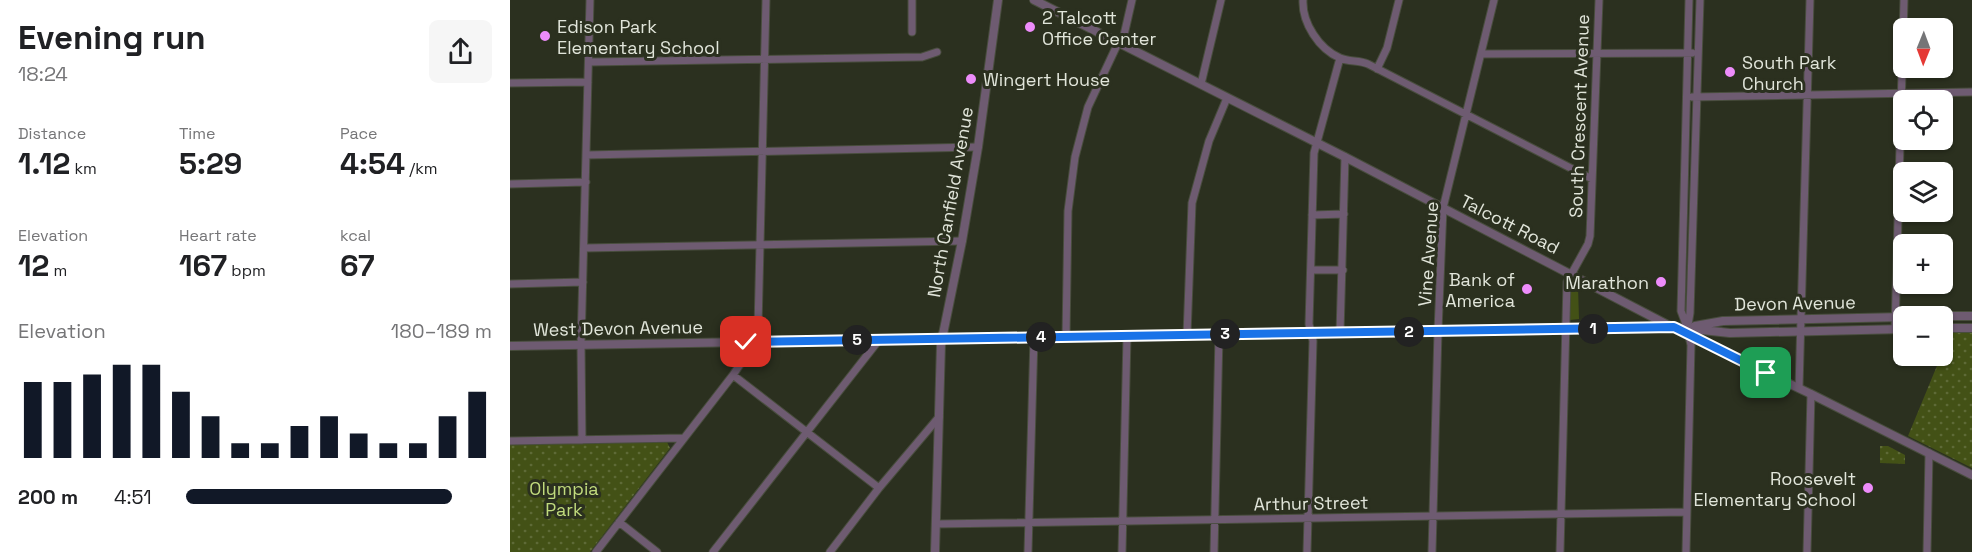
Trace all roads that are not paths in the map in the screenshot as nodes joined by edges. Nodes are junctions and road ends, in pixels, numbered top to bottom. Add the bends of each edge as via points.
1 (590, 0) edge
2 (766, 0) edge
3 (912, 0) edge
4 (998, 0) edge
5 (1034, 0) edge
6 (1132, 0) edge
7 (1221, 0) edge
8 (1303, 0) edge
9 (1399, 0) edge
10 (1494, 0) edge
11 (1599, 0) edge
12 (1689, 0) edge
13 (1700, 0) edge
14 (1810, 0) edge
15 (1904, 0) edge
16 (912, 32) dead end
17 (1118, 43) junction
18 (937, 52) dead end
19 (1597, 53) junction
20 (1688, 53) junction
21 (1698, 53) junction
22 (1481, 54) junction
23 (765, 58) junction
24 (1340, 58) junction
25 (589, 62) junction
26 (1377, 69) junction
27 (588, 82) junction
28 (510, 83) edge
29 (1201, 84) junction
30 (1901, 90) edge
31 (1953, 92) edge
32 (1972, 92) edge
33 (1893, 93) edge
34 (1808, 94) junction
35 (1697, 96) junction
36 (1687, 97) junction
37 (1227, 98) junction
38 (1466, 115) junction
39 (1317, 143) junction
40 (978, 147) junction
41 (1900, 150) edge
42 (762, 152) junction
43 (586, 155) junction
44 (1346, 157) junction
45 (1592, 179) junction
46 (586, 182) junction
47 (510, 184) edge
48 (1443, 208) junction
49 (1344, 214) junction
50 (1312, 215) junction
51 (962, 241) junction
52 (760, 245) junction
53 (584, 248) junction
54 (1311, 270) junction
55 (1343, 270) junction
56 (1572, 274) junction
57 (583, 282) junction
58 (510, 284) edge
59 (1899, 306) edge
60 (1953, 316) edge
61 (1972, 316) edge
62 (1893, 317) edge
63 (1802, 319) junction
64 (1674, 327) junction
65 (1953, 328) edge
66 (1972, 328) edge
67 (1566, 329) junction
68 (1893, 329) edge
69 (1438, 331) junction
70 (1802, 331) junction
71 (1688, 332) junction
72 (1310, 333) junction
73 (1340, 333) junction
74 (1219, 334) junction
75 (1187, 335) junction
76 (1127, 336) junction
77 (1034, 337) junction
78 (1066, 337) junction
79 (942, 339) junction
80 (879, 340) junction
81 (755, 342) junction
82 (581, 345) junction
83 (510, 346) edge
84 (733, 375) junction
85 (1799, 388) junction
86 (1811, 394) junction
87 (939, 417) junction
88 (806, 432) junction
89 (684, 438) junction
90 (582, 440) junction
91 (510, 441) edge
92 (1929, 453) junction
93 (1972, 475) edge
94 (879, 489) junction
95 (1686, 512) junction
96 (1561, 514) junction
97 (1433, 516) junction
98 (1308, 518) junction
99 (1215, 520) junction
100 (1123, 521) junction
101 (619, 522) junction
102 (1029, 523) junction
103 (936, 524) junction
104 (596, 552) edge
105 (657, 552) edge
106 (713, 552) edge
107 (830, 552) edge
108 (935, 552) edge
109 (1028, 552) edge
110 (1122, 552) edge
111 (1214, 552) edge
112 (1307, 552) edge
113 (1432, 552) edge
114 (1560, 552) edge
115 (1686, 552) edge
116 (1807, 552) edge
117 (1927, 552) edge

1 - 25 street
2 - 23 street
3 - 16 street
4 - 40 street, North Canfield Avenue
5 - 17 street, Talcott Road
6 - 17 street via 1124,35
7 - 29 street
8 - 24 street via 1303,11 1314,35
9 - 26 street via 1387,48
10 - 22 street, Vine Avenue
11 - 19 street, South Crescent Avenue
12 - 20 street
13 - 21 street
14 - 34 street
15 - 30 street
17 - 29 street, Talcott Road
17 - 78 street via 1088,107 1075,157 1068,211
18 - 23 street via 922,57
19 - 20 street
19 - 22 street
19 - 45 street, South Crescent Avenue
20 - 21 street
20 - 36 street
21 - 35 street
22 - 38 street, Vine Avenue
23 - 25 street
23 - 42 street
24 - 26 street
24 - 39 street
25 - 27 street
26 - 38 street
27 - 28 street
27 - 43 street
29 - 37 street, Talcott Road
31 - 32 street
33 - 34 street
34 - 35 street
34 - 63 street
35 - 36 street
35 - 71 street
36 - 71 street via 1681,311
37 - 39 street, Talcott Road
37 - 75 street via 1209,141 1192,203
38 - 45 street
38 - 48 street, Vine Avenue
39 - 44 street, Talcott Road
39 - 50 street
40 - 42 street
40 - 51 street, North Canfield Avenue
41 - 59 street
42 - 43 street
42 - 52 street
43 - 46 street
44 - 48 street, Talcott Road
44 - 49 street
45 - 56 street, South Crescent Avenue via 1589,240
46 - 47 street
46 - 53 street
48 - 56 street, Talcott Road
48 - 69 street, Vine Avenue
49 - 50 street
49 - 55 street
50 - 54 street
51 - 52 street
51 - 79 street, North Canfield Avenue
52 - 53 street
52 - 81 street
53 - 57 street
54 - 55 street
54 - 72 street
55 - 73 street
56 - 64 street, Talcott Road
56 - 67 street, South Crescent Avenue via 1567,282
57 - 58 street
57 - 82 street
60 - 61 street
62 - 63 street, Devon Avenue
63 - 70 street
63 - 71 street, Devon Avenue via 1723,321
64 - 67 street, Devon Avenue
64 - 71 street, Devon Avenue
65 - 66 street
67 - 69 street, Devon Avenue
67 - 96 street, South Crescent Avenue
68 - 70 street, Devon Avenue
69 - 73 street, Devon Avenue
69 - 97 street, Vine Avenue
70 - 71 street, Devon Avenue
70 - 85 street
71 - 85 street
71 - 95 street
72 - 73 street, Devon Avenue
72 - 74 street, Devon Avenue
72 - 98 street
74 - 75 street, Devon Avenue
74 - 99 street
75 - 76 street, Devon Avenue
76 - 78 street, Devon Avenue
76 - 100 street
77 - 78 street, Devon Avenue
77 - 79 street, Devon Avenue
77 - 102 street
79 - 80 street, West Devon Avenue
79 - 87 street, North Canfield Avenue
80 - 81 street, West Devon Avenue
80 - 88 street
81 - 82 street, West Devon Avenue
81 - 84 street
82 - 83 street, West Devon Avenue
82 - 90 street
84 - 88 street
84 - 89 street
85 - 86 street
86 - 92 street
86 - 116 street
87 - 94 street
87 - 103 street, North Canfield Avenue
88 - 94 street
88 - 106 street
89 - 90 street
89 - 101 street
90 - 91 street
92 - 93 street
92 - 117 street
94 - 107 street
95 - 96 street, Arthur Street
95 - 115 street
96 - 97 street, Arthur Street
96 - 114 street, South Crescent Avenue
97 - 98 street, Arthur Street
97 - 113 street, Vine Avenue
98 - 99 street, Arthur Street
98 - 112 street
99 - 100 street, Arthur Street
99 - 111 street
100 - 102 street, Arthur Street
100 - 110 street
101 - 104 street
101 - 105 street
102 - 103 street, Arthur Street
102 - 109 street
103 - 108 street, North Canfield Avenue

